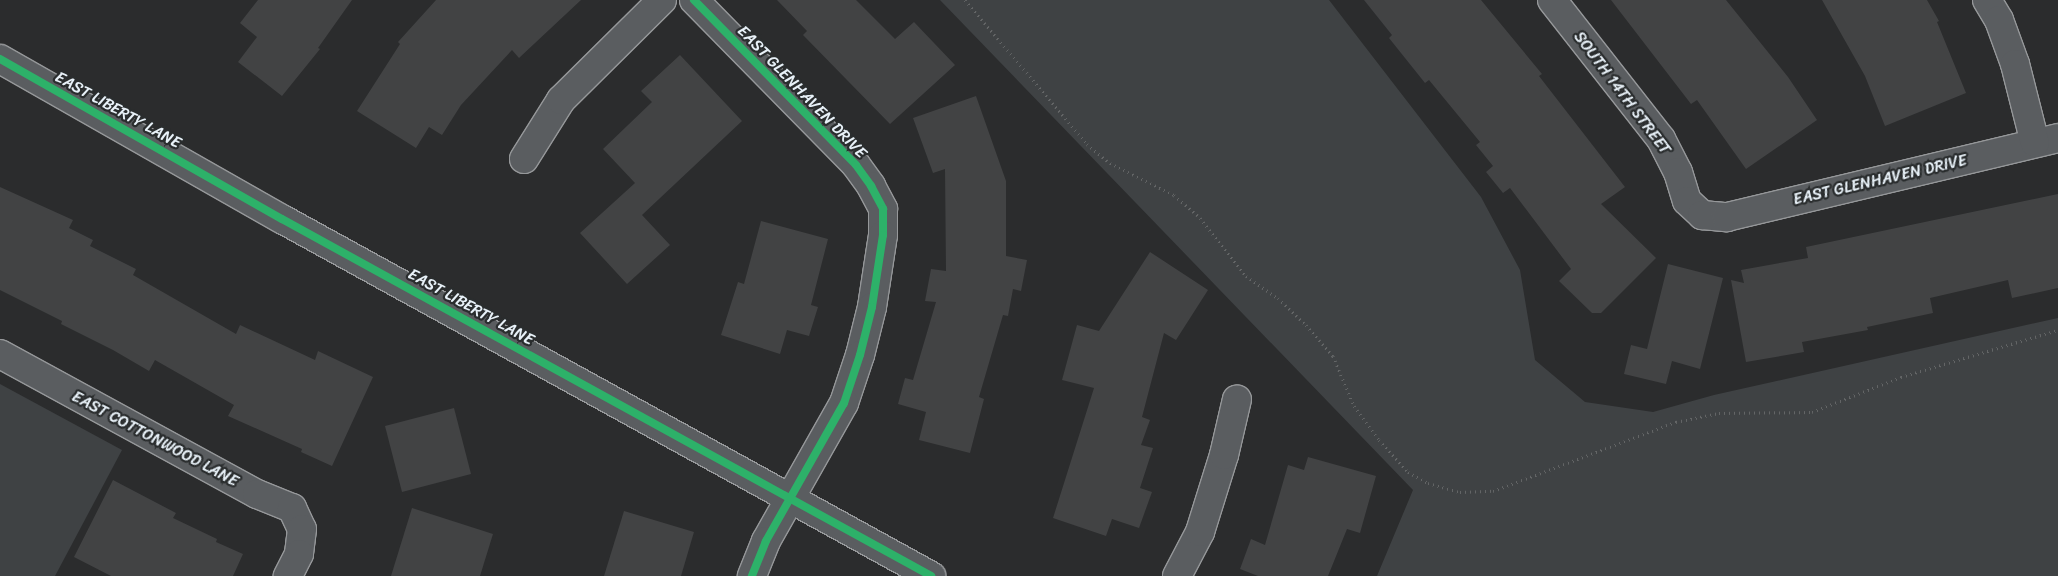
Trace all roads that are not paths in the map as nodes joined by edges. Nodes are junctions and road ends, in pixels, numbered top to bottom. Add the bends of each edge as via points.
1 (662, 0) edge
2 (694, 0) edge
3 (1552, 0) edge
4 (1987, 0) edge
5 (0, 59) edge
6 (2047, 141) edge
7 (524, 159) dead end
8 (1702, 215) joint
9 (0, 354) edge
10 (1237, 400) dead end
11 (792, 498) junction
12 (288, 576) edge
13 (752, 576) edge
14 (931, 576) edge
15 (1177, 576) edge

1 - 7 street via 561,100
2 - 11 street, EAST GLENHAVEN DRIVE via 856,165 872,186 883,209 878,273 860,355 844,403
3 - 8 street, SOUTH 14TH STREET via 1660,139 1678,172 1687,201
4 - 6 street via 1999,20
5 - 11 street, EAST LIBERTY LANE via 274,214
6 - 8 street, EAST GLENHAVEN DRIVE via 1727,217
9 - 12 street, EAST COTTONWOOD LANE via 257,494 292,508 302,529 299,554
10 - 15 street via 1200,532
11 - 13 street via 766,541
11 - 14 street, EAST LIBERTY LANE

